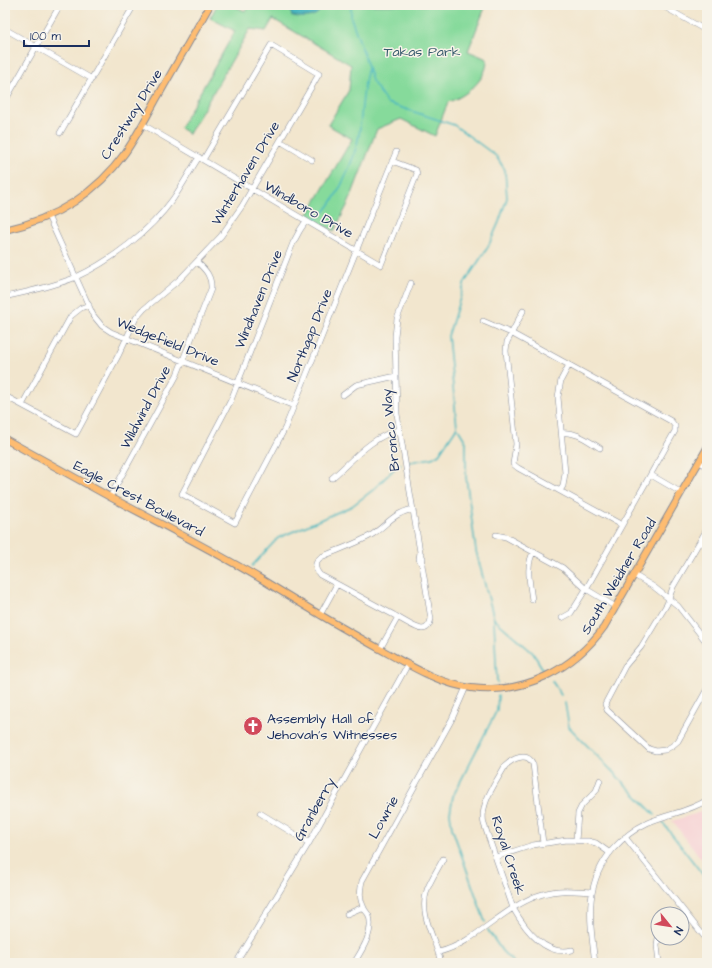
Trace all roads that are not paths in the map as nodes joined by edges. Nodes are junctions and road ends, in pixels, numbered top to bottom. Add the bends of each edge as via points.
1 (60, 5) edge
2 (134, 5) edge
3 (210, 5) edge
4 (661, 5) edge
5 (5, 29) edge
6 (707, 31) edge
7 (36, 47) junction
8 (92, 79) junction
9 (5, 101) edge
10 (142, 124) junction
11 (60, 134) dead end
12 (280, 140) junction
13 (396, 152) dead end
14 (201, 159) junction
15 (312, 160) dead end
16 (392, 161) junction
17 (252, 189) junction
18 (48, 216) junction
19 (306, 221) junction
20 (5, 230) edge
21 (357, 251) junction
22 (197, 262) junction
23 (76, 277) junction
24 (411, 283) dead end
25 (5, 297) edge
26 (88, 305) junction
27 (523, 311) dead end
28 (483, 321) dead end
29 (511, 333) junction
30 (125, 338) junction
31 (183, 360) junction
32 (569, 365) junction
33 (396, 376) junction
34 (238, 382) junction
35 (343, 395) dead end
36 (5, 396) edge
37 (22, 405) junction
38 (294, 406) junction
39 (399, 430) junction
40 (562, 433) junction
41 (5, 439) edge
42 (600, 448) dead end
43 (707, 448) edge
44 (699, 462) junction
45 (707, 466) edge
46 (650, 475) junction
47 (332, 478) dead end
48 (560, 491) junction
49 (682, 493) junction
50 (110, 497) junction
51 (413, 509) junction
52 (235, 523) joint
53 (622, 525) junction
54 (707, 529) edge
55 (496, 535) dead end
56 (700, 542) junction
57 (707, 546) edge
58 (534, 551) junction
59 (634, 575) junction
60 (261, 579) joint
61 (337, 584) junction
62 (586, 589) junction
63 (669, 598) junction
64 (532, 600) dead end
65 (616, 606) junction
66 (320, 615) junction
67 (398, 617) junction
68 (562, 618) dead end
69 (707, 643) edge
70 (380, 649) junction
71 (408, 664) junction
72 (466, 687) junction
73 (707, 689) edge
74 (600, 780) dead end
75 (707, 800) edge
76 (260, 813) dead end
77 (625, 837) junction
78 (576, 841) junction
79 (309, 843) junction
80 (543, 843) junction
81 (610, 853) junction
82 (496, 857) junction
83 (443, 860) dead end
84 (592, 892) junction
85 (678, 906) edge
86 (363, 907) junction
87 (513, 908) junction
88 (346, 914) dead end
89 (690, 921) edge
90 (707, 940) edge
91 (657, 946) edge
92 (572, 950) dead end
93 (439, 952) junction
94 (357, 962) edge
95 (236, 963) edge
96 (441, 963) edge
97 (595, 963) edge
98 (659, 963) edge

1 - 7 street
2 - 8 street
3 - 10 main road, Crestway Drive
4 - 6 street
5 - 7 street
7 - 8 street
7 - 9 street
8 - 11 street
10 - 14 street, Windboro Drive
10 - 18 main road, Crestway Drive via 126,152 103,179 71,204
12 - 14 street, Winterhaven Drive via 319,74 271,45
12 - 15 street
12 - 17 street, Winterhaven Drive
13 - 16 street, Northgap Drive
14 - 17 street, Windboro Drive
14 - 23 street via 172,200 138,237
16 - 21 street, Northgap Drive
16 - 21 street, Windboro Drive via 416,170 417,174 381,265
17 - 19 street, Windboro Drive
17 - 22 street, Winterhaven Drive via 221,236
18 - 20 main road, Crestway Drive
18 - 23 street, Wedgefield Drive
19 - 21 street, Windboro Drive
19 - 34 street, Windhaven Drive via 293,243
21 - 38 street, Northgap Drive
22 - 30 street, Winterhaven Drive via 139,314
22 - 31 street, Wildwind Drive via 209,275 211,284
23 - 25 street via 48,287
23 - 26 street, Wedgefield Drive
24 - 33 street, Bronco Way via 396,328
26 - 30 street, Wedgefield Drive via 102,326
26 - 37 street via 71,316
27 - 29 street
28 - 29 street
29 - 32 street
29 - 48 street via 506,351 516,444 514,464
30 - 31 street, Wedgefield Drive
30 - 37 street, Winterhaven Drive via 76,434
31 - 34 street, Wedgefield Drive
31 - 50 street, Wildwind Drive
32 - 40 street via 558,388
32 - 46 street via 671,421 675,426 675,431
33 - 35 street via 356,385
33 - 39 street, Bronco Way
34 - 38 street, Wedgefield Drive
34 - 52 street, Windhaven Drive via 182,494
36 - 37 street
38 - 52 street, Northgap Drive
39 - 47 street via 382,436
39 - 51 street, Bronco Way
40 - 42 street via 575,434
40 - 48 street via 566,473
41 - 50 main road, Eagle Crest Boulevard
43 - 44 main road, South Weidner Road
44 - 45 street
44 - 49 main road, South Weidner Road
46 - 49 street
46 - 53 street
48 - 53 street
49 - 59 main road, South Weidner Road
50 - 60 main road, Eagle Crest Boulevard
51 - 61 street via 394,516 372,534 317,560 316,571
51 - 67 street, Bronco Way via 420,552 424,558 422,565 431,619 428,628 424,629
53 - 62 street
54 - 56 street
55 - 58 street via 506,537
56 - 57 street
56 - 63 street
58 - 62 street via 563,568
58 - 64 street via 528,565
59 - 63 street
59 - 65 main road, South Weidner Road
60 - 66 main road, South Weidner Road
61 - 66 street
61 - 67 street
62 - 65 street
62 - 68 street via 571,613
63 - 69 street via 684,612
63 - 73 street via 604,704 607,710 649,749 661,751 678,741
65 - 72 main road, South Weidner Road via 595,640 571,662 555,672 534,681 503,688
66 - 70 main road, South Weidner Road
67 - 70 street
70 - 71 main road, South Weidner Road
71 - 72 main road, South Weidner Road via 429,675
71 - 79 street, Granberry
72 - 86 street, Lowrie via 452,719 362,881 359,895
74 - 78 street via 596,791 578,813
75 - 77 street via 691,809 647,823
76 - 79 street
77 - 81 street
77 - 85 street
78 - 80 street
78 - 81 street via 596,843
79 - 95 street, Granberry
80 - 82 street
80 - 82 street, Royal Creek via 534,770 531,761 524,757 517,758 505,766 483,814
81 - 84 street via 599,870
82 - 87 street, Royal Creek
83 - 93 street via 428,887 424,905 426,920
84 - 87 street via 553,892 533,897
84 - 97 street via 590,916
86 - 88 street
86 - 94 street, Lowrie via 369,916 370,928
87 - 92 street, Royal Creek via 525,928 542,944 560,952
87 - 93 street via 459,945
89 - 90 street
91 - 98 street
93 - 96 street

